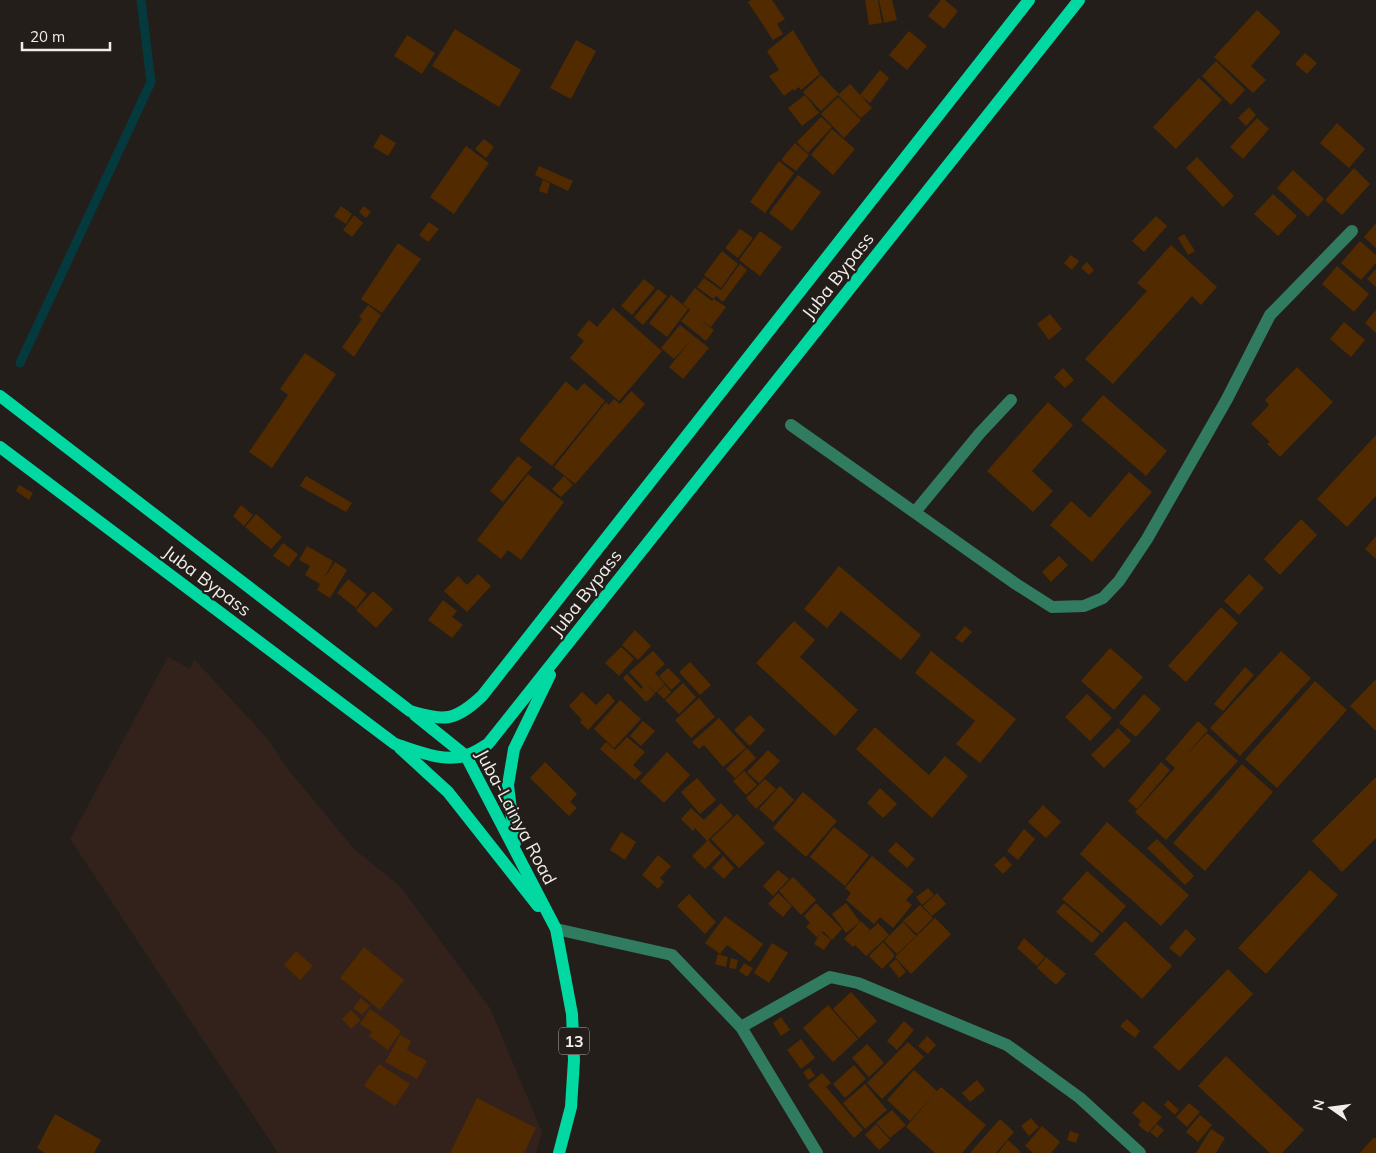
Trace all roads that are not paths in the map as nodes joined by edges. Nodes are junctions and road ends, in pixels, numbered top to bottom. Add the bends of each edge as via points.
1 (1030, 0) edge
2 (1079, 0) edge
3 (1352, 231) dead end
4 (0, 396) edge
5 (1011, 400) dead end
6 (791, 425) dead end
7 (0, 446) edge
8 (915, 512) junction
9 (560, 653) junction
10 (410, 711) junction
11 (395, 744) junction
12 (466, 756) junction
13 (516, 851) junction
14 (556, 930) junction
15 (741, 1027) junction
16 (559, 1153) edge
17 (817, 1153) edge
18 (1140, 1153) edge

1 - 10 main road, Juba Bypass via 482,696 465,712 438,719
2 - 9 main road, Juba Bypass
3 - 8 street via 1270,315 1227,399 1147,539 1119,581 1103,598 1084,606 1052,606
4 - 10 main road, Juba Bypass
5 - 8 street
6 - 8 street
7 - 11 main road, Juba Bypass
9 - 12 main road, Juba Bypass via 488,744
9 - 13 main road via 514,749 508,785
10 - 12 main road, Juba-Lainya Road
11 - 12 main road, Juba Bypass via 425,754
11 - 14 main road, Juba-Lainya Road via 448,792
12 - 13 main road, Juba-Lainya Road
13 - 14 main road, Juba-Lainya Road
14 - 15 street via 672,955
14 - 16 main road, Juba-Lainya Road / 13 via 572,1014 574,1060 571,1107
15 - 17 street
15 - 18 street via 830,977 858,983 1007,1045 1080,1098

